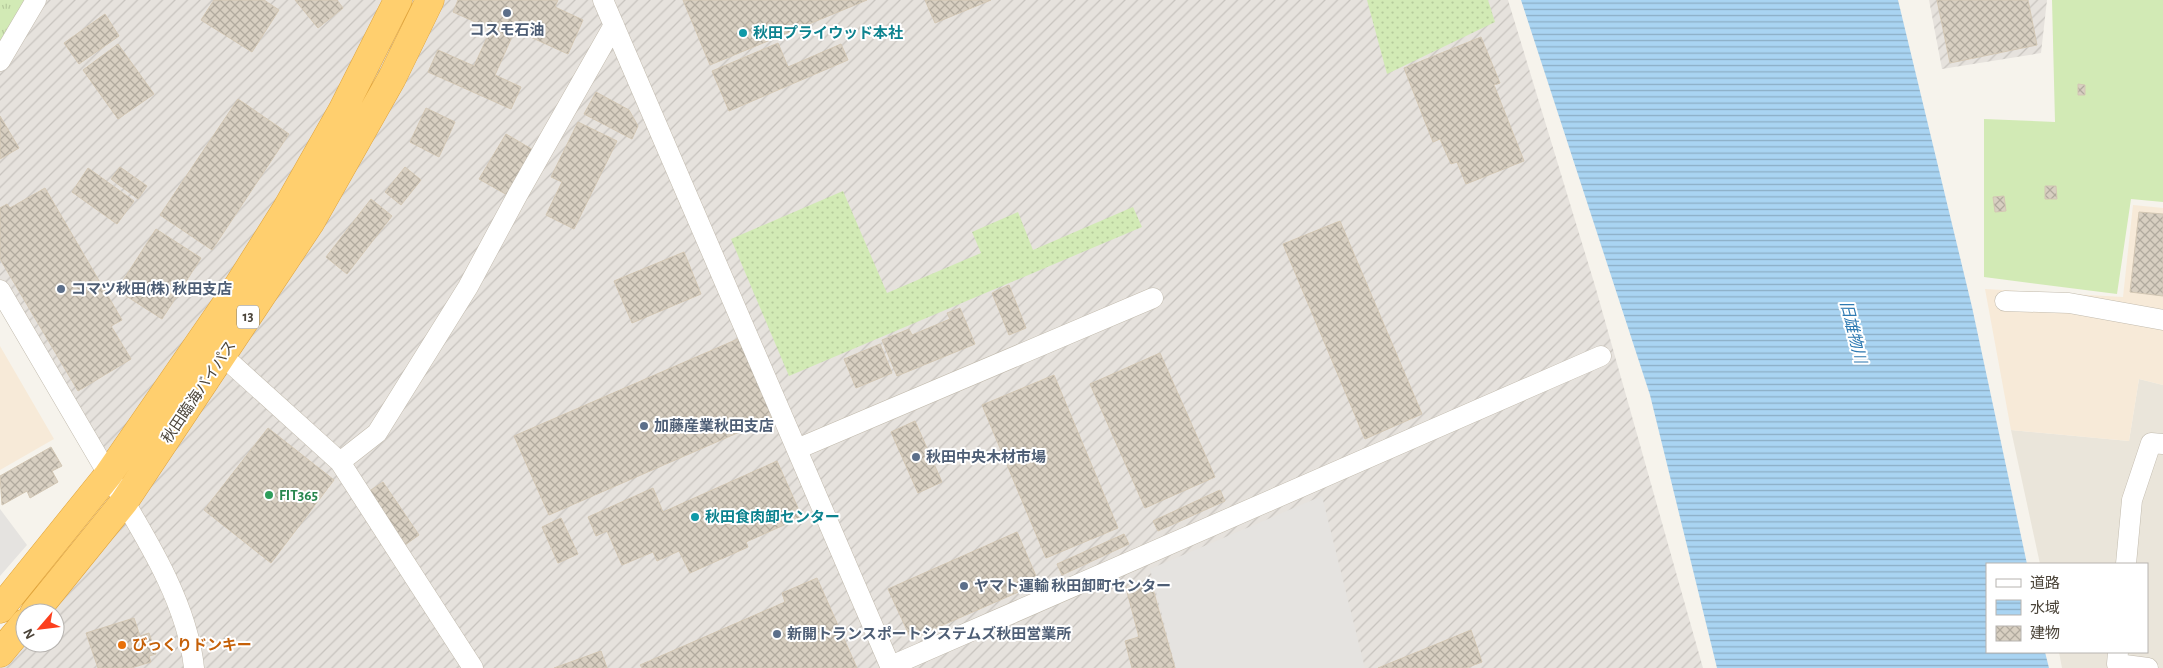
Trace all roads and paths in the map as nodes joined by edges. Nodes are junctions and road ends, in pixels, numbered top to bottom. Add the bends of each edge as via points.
1 (36, 0) edge
2 (398, 0) edge
3 (430, 0) edge
4 (603, 0) edge
5 (614, 26) junction
6 (0, 61) edge
7 (0, 290) edge
8 (1153, 298) dead end
9 (2005, 302) dead end
10 (2163, 320) edge
11 (202, 338) junction
12 (223, 355) junction
13 (1601, 356) dead end
14 (2163, 444) edge
15 (797, 449) junction
16 (340, 462) junction
17 (108, 475) junction
18 (124, 502) junction
19 (2126, 563) edge
20 (42, 603) edge
21 (0, 609) edge
22 (15, 635) edge
23 (0, 653) edge
24 (2118, 653) edge
25 (891, 667) edge
26 (194, 668) edge
27 (473, 668) edge
28 (2148, 668) edge

1 - 6 street
2 - 11 highway, 秋田臨海バイパス / 13 via 342,111 287,208
3 - 12 highway, 秋田臨海バイパス / 13 via 392,78 315,214
4 - 5 street
5 - 15 street
5 - 16 street via 468,287 378,433
7 - 17 street
8 - 15 street
9 - 10 street via 2069,303
11 - 12 street
11 - 17 highway, 秋田臨海バイパス / 13
12 - 16 street
12 - 18 highway, 秋田臨海バイパス / 13
13 - 25 street
14 - 19 street via 2150,443 2132,500
15 - 25 street
16 - 27 street
17 - 18 street
17 - 21 highway, 秋田臨海バイパス / 13
18 - 20 highway, 秋田臨海バイパス / 13
18 - 26 street via 183,616
22 - 23 highway
24 - 28 street via 2117,664

